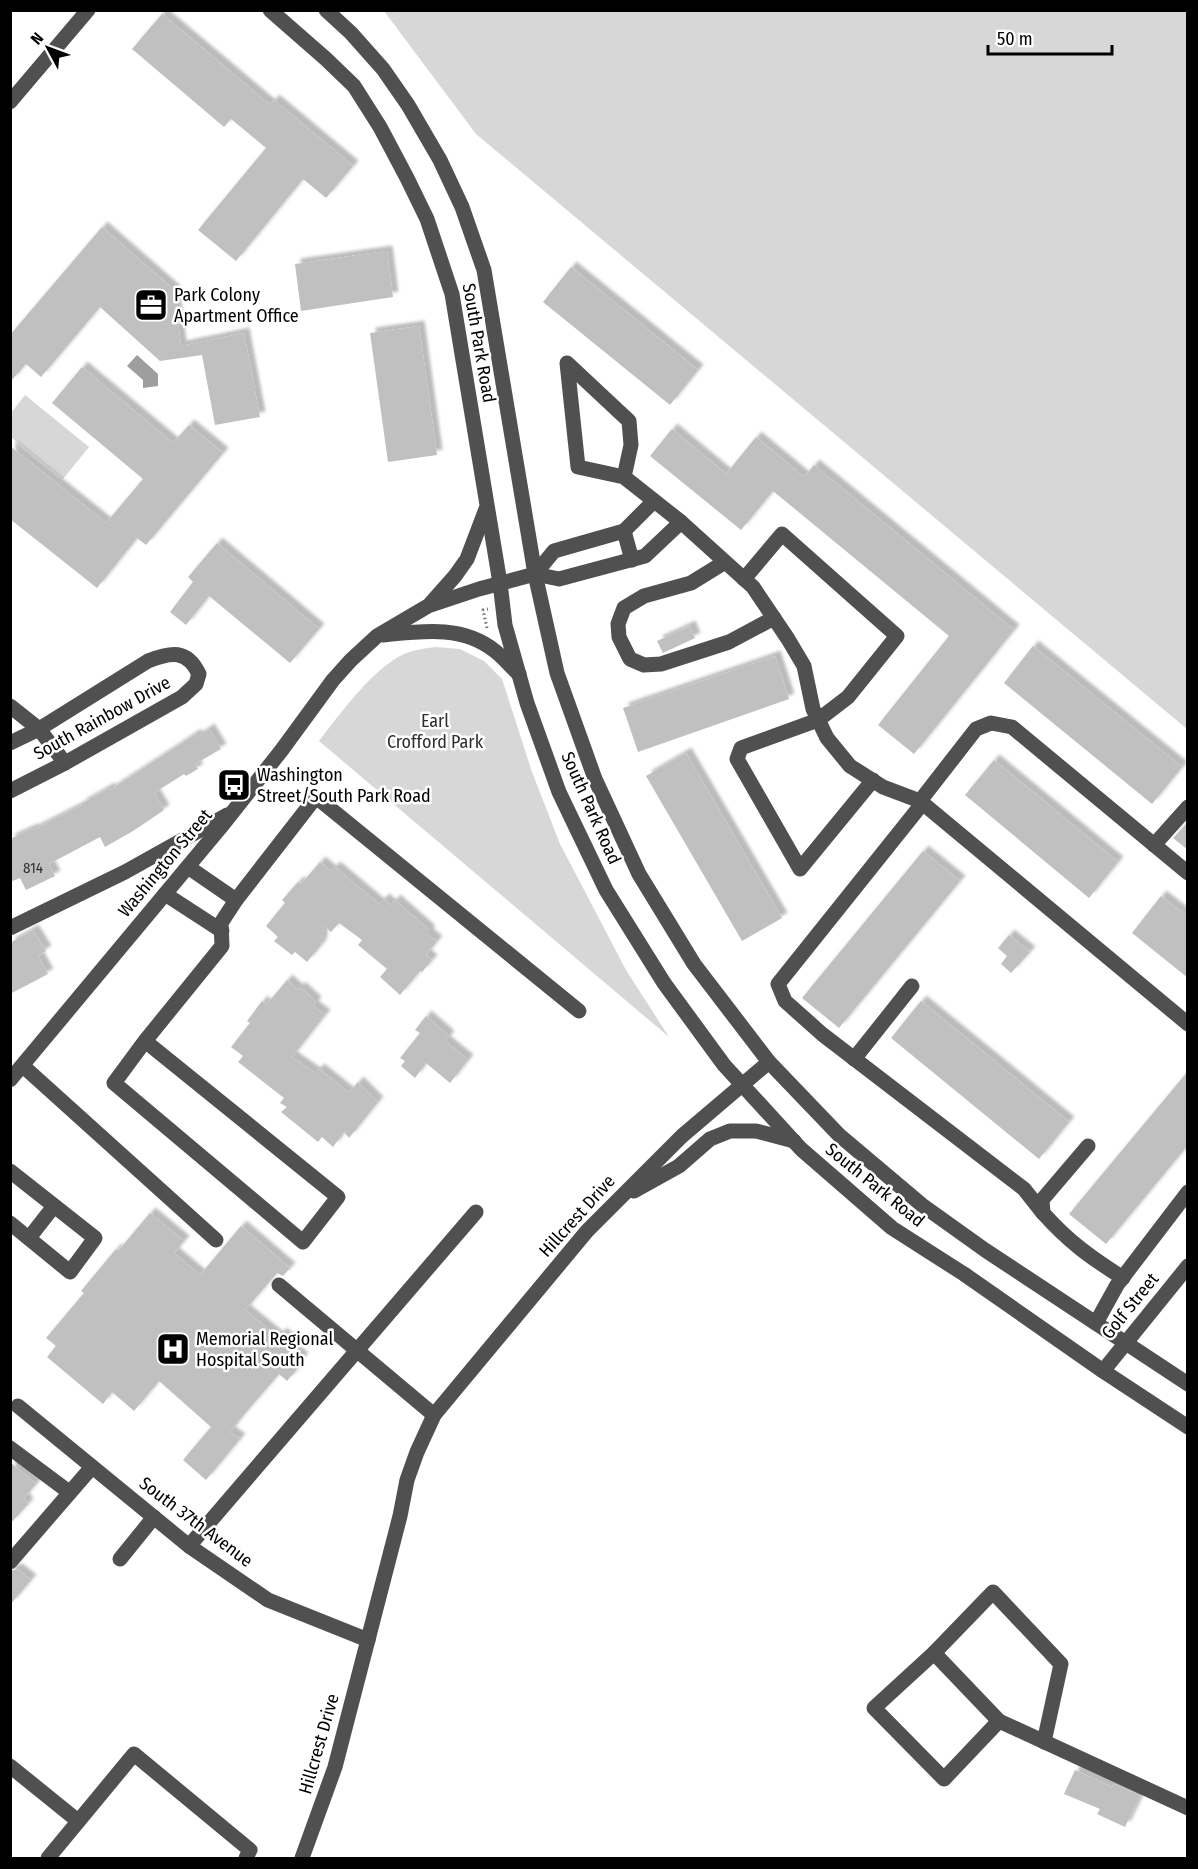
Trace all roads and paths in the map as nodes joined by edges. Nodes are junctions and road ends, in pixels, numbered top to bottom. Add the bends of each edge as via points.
1 (88, 10) edge
2 (270, 10) edge
3 (326, 10) edge
4 (10, 102) edge
5 (624, 477) junction
6 (654, 501) junction
7 (487, 506) junction
8 (681, 522) junction
9 (624, 531) junction
10 (632, 560) junction
11 (725, 562) junction
12 (535, 574) junction
13 (744, 579) junction
14 (500, 583) junction
15 (481, 603) dead end
16 (428, 606) junction
17 (490, 609) dead end
18 (483, 610) junction
19 (774, 618) junction
20 (377, 636) junction
21 (488, 636) dead end
22 (520, 675) junction
23 (10, 706) edge
24 (818, 720) junction
25 (39, 729) junction
26 (10, 743) edge
27 (65, 764) junction
28 (873, 780) junction
29 (10, 791) edge
30 (921, 802) junction
31 (1188, 807) edge
32 (232, 813) junction
33 (1154, 845) junction
34 (188, 867) junction
35 (1188, 873) edge
36 (165, 894) junction
37 (236, 900) junction
38 (10, 928) edge
39 (222, 931) junction
40 (912, 986) dead end
41 (579, 1011) dead end
42 (1188, 1024) edge
43 (145, 1041) junction
44 (854, 1059) junction
45 (769, 1062) junction
46 (23, 1066) junction
47 (10, 1080) edge
48 (742, 1084) junction
49 (794, 1141) junction
50 (1088, 1146) dead end
51 (10, 1171) edge
52 (1188, 1192) edge
53 (616, 1202) junction
54 (54, 1206) junction
55 (476, 1212) dead end
56 (1043, 1213) junction
57 (10, 1223) edge
58 (29, 1238) junction
59 (216, 1240) dead end
60 (1188, 1266) edge
61 (1123, 1278) junction
62 (279, 1285) dead end
63 (1096, 1323) junction
64 (1125, 1342) junction
65 (356, 1349) junction
66 (1103, 1371) junction
67 (1188, 1384) edge
68 (18, 1406) dead end
69 (434, 1415) junction
70 (1188, 1427) edge
71 (10, 1448) edge
72 (92, 1467) junction
73 (69, 1492) junction
74 (154, 1517) junction
75 (189, 1546) junction
76 (120, 1559) dead end
77 (10, 1562) edge
78 (368, 1640) junction
79 (934, 1653) junction
80 (999, 1721) junction
81 (1044, 1742) junction
82 (10, 1766) edge
83 (1188, 1808) edge
84 (78, 1821) junction
85 (48, 1858) edge
86 (246, 1858) edge
87 (302, 1858) edge

1 - 4 street
2 - 7 street, South Park Road via 354,86 386,138 427,219 452,294
3 - 12 street, South Park Road via 383,69 408,105 462,207 484,270
5 - 5 street via 578,467 567,363 629,422 631,445
5 - 6 street
6 - 8 street
6 - 9 street
7 - 14 street, South Park Road
7 - 16 street via 467,559
8 - 10 street via 645,556
8 - 11 street
9 - 10 street
9 - 12 street via 554,551
10 - 12 street via 559,579
11 - 13 street
11 - 19 street via 691,582 644,596 624,608 618,624 619,637 630,659 644,665 661,664 729,642
12 - 14 street, Washington Street
12 - 45 street, South Park Road via 557,673 595,779 639,874 694,964
13 - 19 street
13 - 24 street via 783,534 897,636 848,697
14 - 16 street, Washington Street
14 - 22 street, South Park Road via 505,625
15 - 18 path
16 - 20 street, Washington Street
17 - 18 path
18 - 21 path
19 - 24 street via 804,666
20 - 22 street via 447,631 479,640
20 - 32 street, Washington Street via 333,680
22 - 48 street, South Park Road via 559,792 606,890 664,983
23 - 25 street
24 - 28 street via 850,766
24 - 28 street via 741,748 737,759 800,869
25 - 26 street, South Rainbow Drive
25 - 27 street
25 - 27 street, South Rainbow Drive via 148,661 163,655 180,655 193,662 200,674 182,698
27 - 29 street, South Rainbow Drive
28 - 30 street
30 - 33 street via 976,729 991,723 1012,727
30 - 42 street
30 - 44 street via 778,984 785,1001
31 - 33 street
32 - 34 street, Washington Street
32 - 38 street via 125,872
33 - 35 street
34 - 36 street, Washington Street
34 - 37 street
36 - 39 street
36 - 46 street, Washington Street
37 - 39 street via 221,923
37 - 41 street via 316,797
39 - 43 street via 222,946
40 - 44 street
43 - 43 street via 338,1197 303,1242 114,1083
44 - 56 street via 1024,1189
45 - 48 street, Hillcrest Drive
45 - 63 street, South Park Road via 839,1135 922,1205
46 - 47 street, Washington Street
46 - 59 street
48 - 49 street, South Park Road
48 - 53 street, Hillcrest Drive via 682,1136
49 - 53 street via 756,1131 730,1131
49 - 66 street, South Park Road via 892,1228
50 - 56 street via 1042,1200
51 - 54 street
52 - 61 street
53 - 69 street, Hillcrest Drive via 587,1231
54 - 58 street
54 - 58 street via 95,1238 70,1272
55 - 65 street
56 - 61 street via 1082,1252
57 - 58 street
60 - 64 street, Golf Street
61 - 63 street
62 - 65 street
63 - 64 street, South Park Road
64 - 66 street, Golf Street
64 - 67 street, South Park Road
65 - 69 street
65 - 75 street
66 - 70 street, South Park Road
68 - 72 street, South 37th Avenue
69 - 78 street, Hillcrest Drive via 407,1480
71 - 73 street
72 - 73 street
72 - 74 street, South 37th Avenue
73 - 77 street
74 - 75 street, South 37th Avenue
74 - 76 street
75 - 78 street, South 37th Avenue via 268,1600
78 - 87 street, Hillcrest Drive via 335,1767
79 - 80 street
79 - 80 street via 874,1708 944,1779
79 - 81 street via 993,1592 1061,1664
80 - 81 street
81 - 83 street
82 - 84 street
84 - 85 street
84 - 86 street via 134,1754 250,1850

